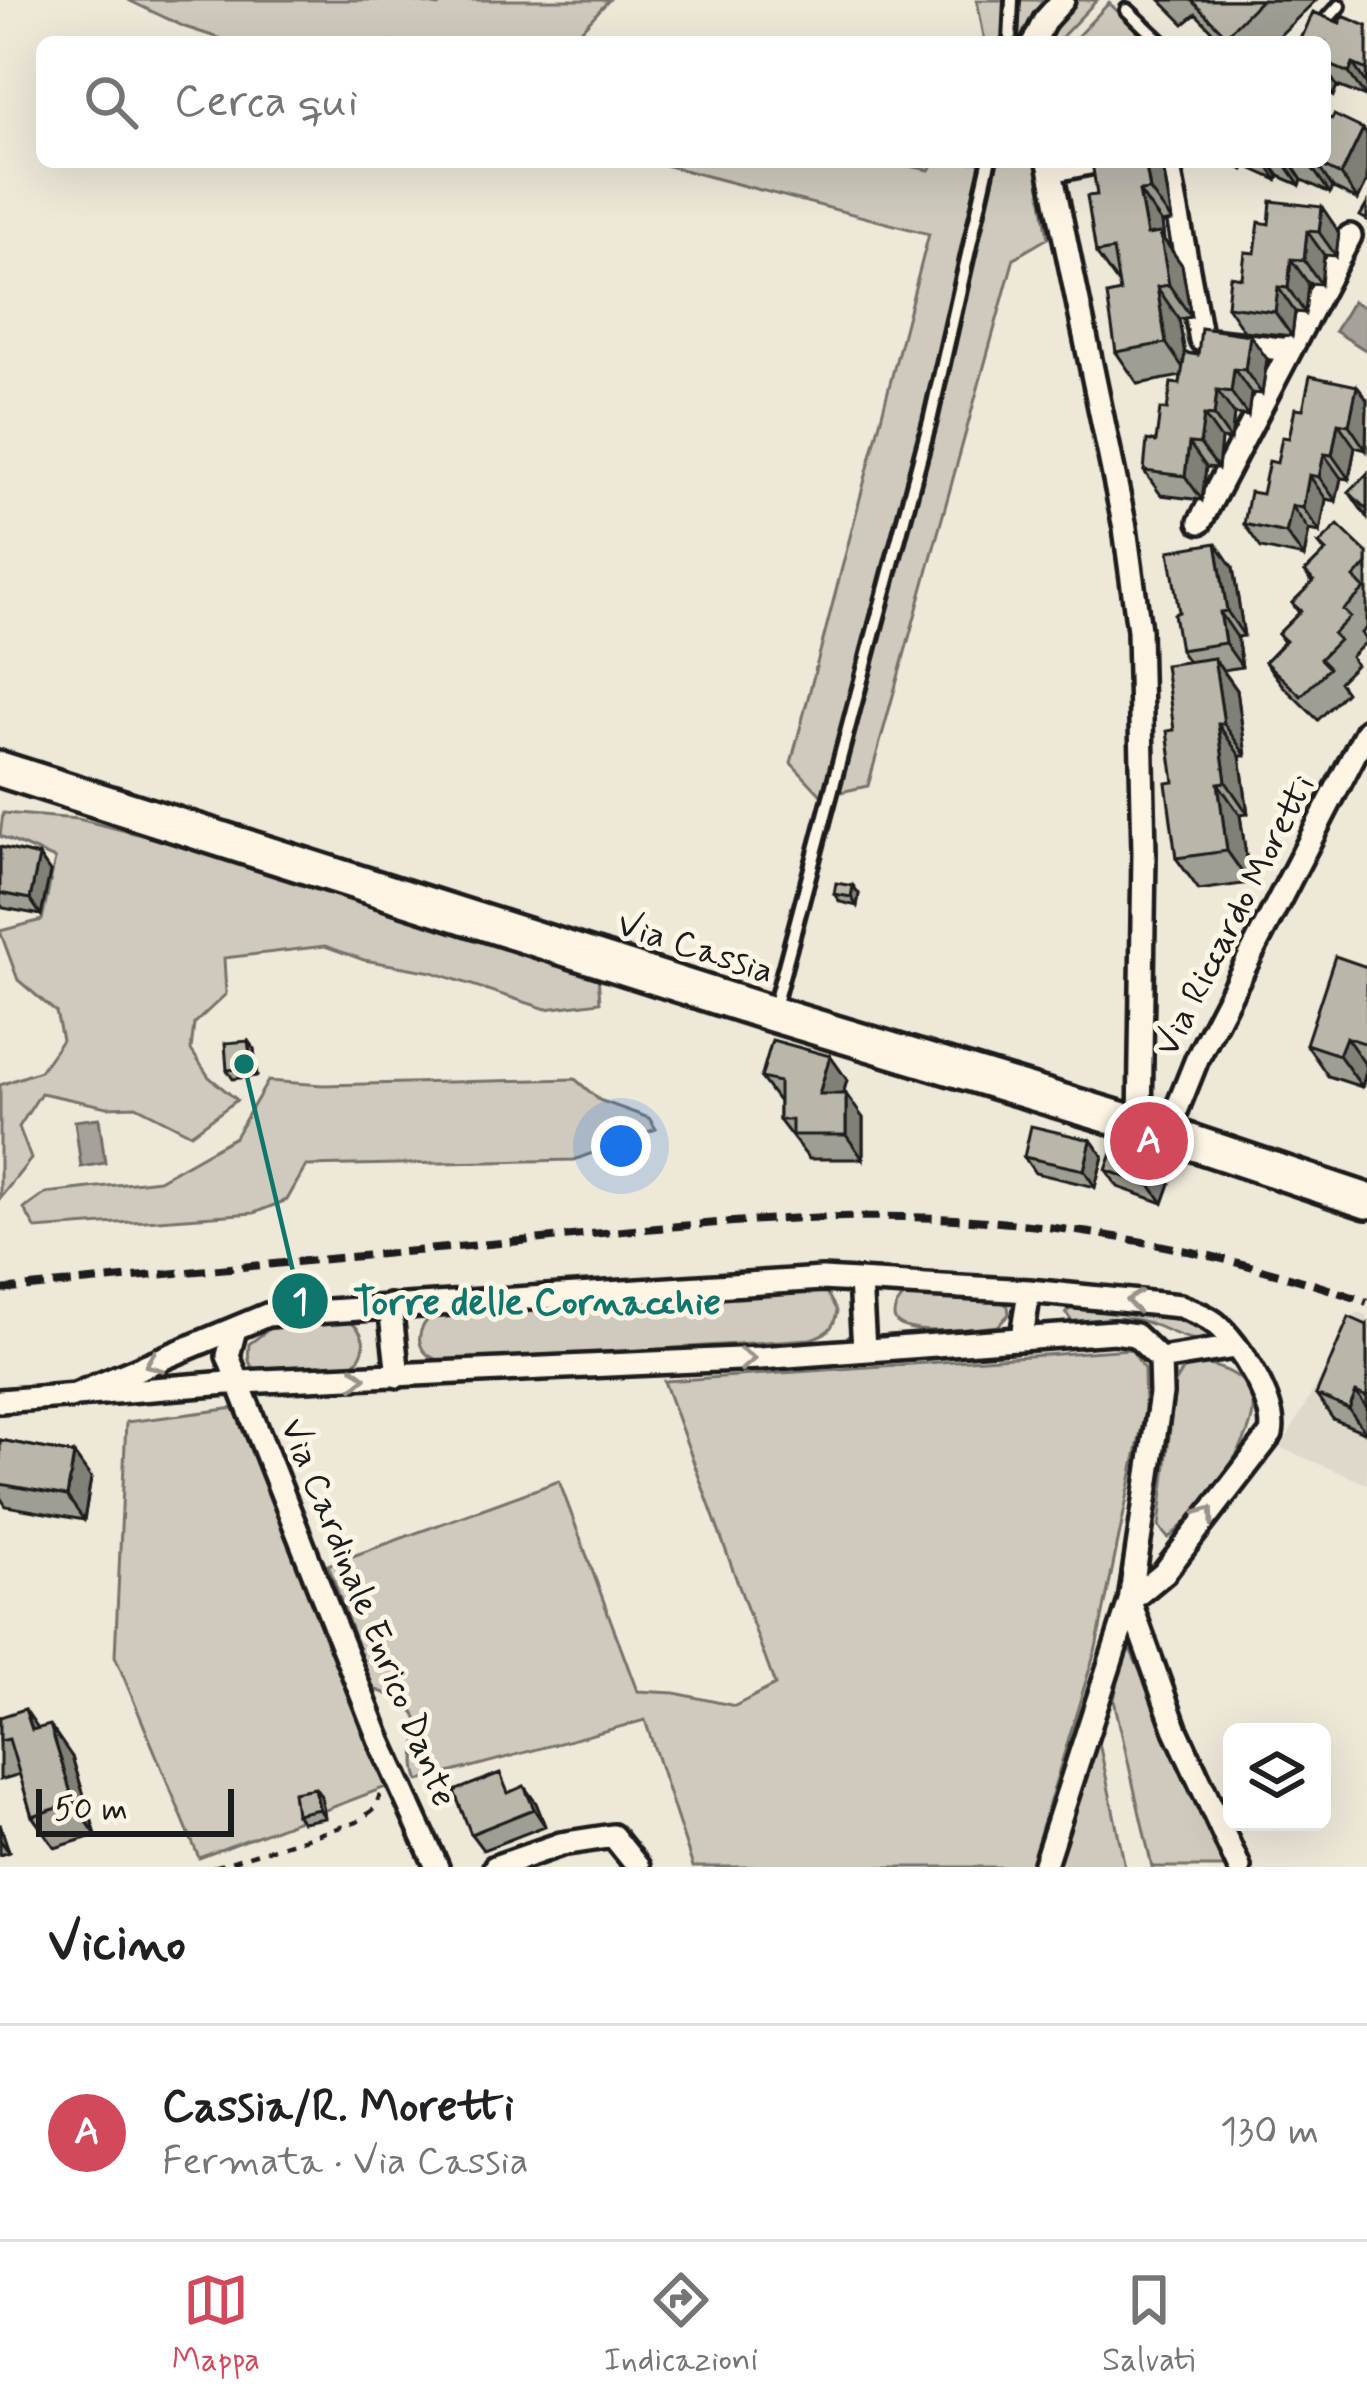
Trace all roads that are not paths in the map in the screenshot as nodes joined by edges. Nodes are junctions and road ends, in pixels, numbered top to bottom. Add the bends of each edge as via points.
1 (1012, 0) edge
2 (1063, 0) edge
3 (1340, 6) dead end
4 (1127, 10) dead end
5 (1010, 36) edge
6 (1037, 36) edge
7 (1155, 36) edge
8 (1312, 36) edge
9 (987, 168) edge
10 (1050, 168) edge
11 (1169, 168) edge
12 (1350, 236) dead end
13 (1290, 350) junction
14 (1200, 523) dead end
15 (1367, 730) edge
16 (1, 770) edge
17 (772, 1014) junction
18 (1153, 1130) junction
19 (1367, 1201) edge
20 (860, 1281) junction
21 (1029, 1292) junction
22 (390, 1306) junction
23 (235, 1329) junction
24 (1022, 1337) junction
25 (1235, 1347) junction
26 (864, 1349) junction
27 (1160, 1359) junction
28 (398, 1376) junction
29 (241, 1382) junction
30 (70, 1396) junction
31 (0, 1401) edge
32 (1130, 1601) junction
33 (436, 1867) edge
34 (495, 1867) edge
35 (638, 1867) edge
36 (1044, 1867) edge
37 (1239, 1867) edge

1 - 5 lane
2 - 6 street
3 - 8 lane
4 - 7 lane
9 - 17 lane via 930,421
10 - 18 street via 1139,630
11 - 13 street via 1201,340
12 - 13 street
13 - 14 street
15 - 18 street, Via Riccardo Moretti via 1198,1059
16 - 17 main road, Via Cassia
17 - 18 main road, Via Cassia
18 - 19 main road, Via Cassia
20 - 21 street
20 - 22 street
20 - 26 street
21 - 24 street
25 -> 21 street via 1202,1313 1180,1306
22 - 23 street via 267,1315
22 - 28 street
23 - 29 street, Via Cardinale Enrico Dante via 228,1356
23 -> 30 street
24 - 26 street
24 - 27 street via 1136,1335
25 - 27 street
32 -> 25 street via 1164,1573 1271,1434 1270,1405
28 -> 26 street
27 - 32 street
29 -> 28 street
29 - 30 street
29 - 33 street, Via Cardinale Enrico Dante
30 - 31 street
32 - 36 street
32 - 37 street via 1175,1728
34 - 35 street via 613,1836

